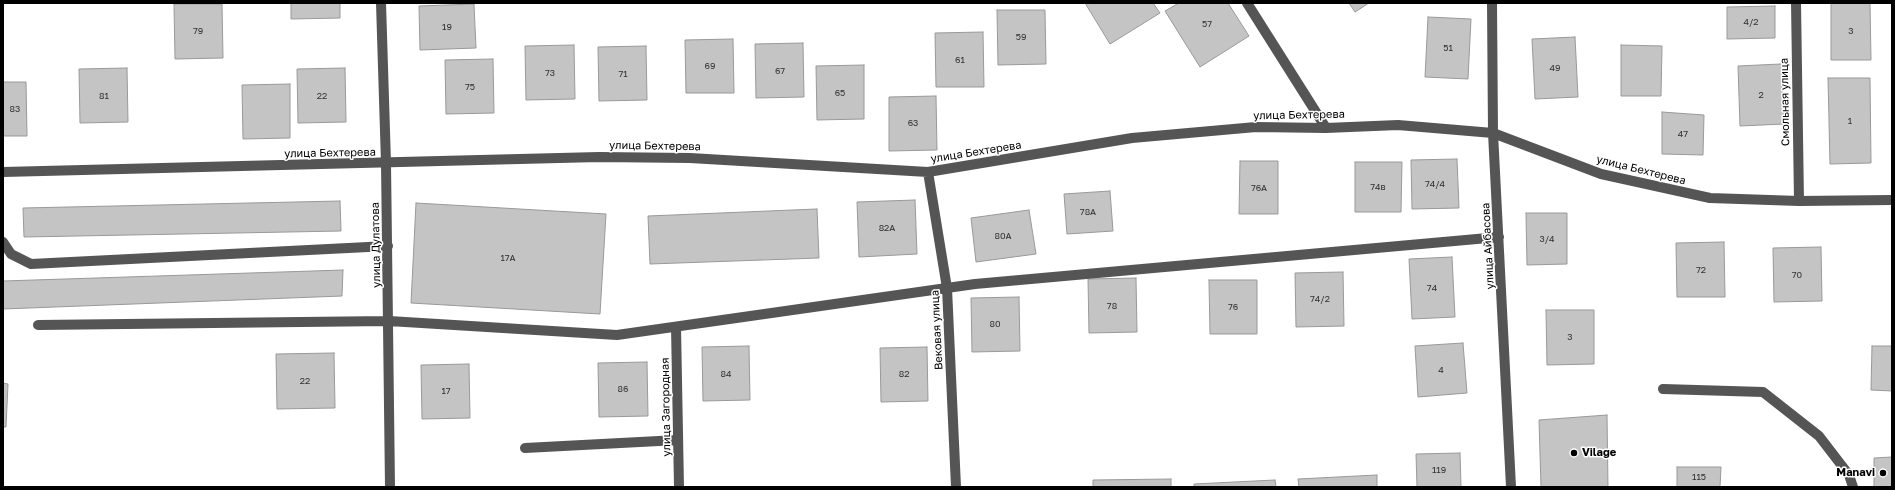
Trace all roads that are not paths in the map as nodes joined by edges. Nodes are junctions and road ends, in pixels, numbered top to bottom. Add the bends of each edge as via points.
1 (381, 3) edge
2 (1247, 3) edge
3 (1492, 3) edge
4 (1796, 3) edge
5 (1326, 128) junction
6 (1493, 133) junction
7 (386, 163) junction
8 (3, 172) edge
9 (928, 172) junction
10 (1892, 200) edge
11 (1799, 201) junction
12 (1500, 237) junction
13 (3, 242) edge
14 (388, 246) junction
15 (947, 288) junction
16 (389, 321) junction
17 (38, 325) dead end
18 (676, 327) junction
19 (1663, 389) dead end
20 (678, 440) junction
21 (525, 448) dead end
22 (390, 487) edge
23 (679, 487) edge
24 (956, 487) edge
25 (1511, 487) edge
26 (1853, 487) edge

1 - 7 street, улица Дулатова
2 - 5 street
3 - 6 street, улица Айбасова
4 - 11 street, Смольная улица
5 - 6 street, улица Бехтерева via 1398,125
5 - 9 street, улица Бехтерева via 1256,127 1132,138
6 - 11 street, улица Бехтерева via 1601,174 1695,195 1710,198
6 - 12 street, улица Айбасова
7 - 8 street, улица Бехтерева
7 - 9 street, улица Бехтерева via 599,157 683,158
7 - 14 street, улица Дулатова
9 - 15 street, Вековая улица
10 - 11 street, улица Бехтерева
12 - 15 street via 1207,262
12 - 25 street, улица Айбасова
13 - 14 street via 11,254 31,264
14 - 16 street, улица Дулатова
15 - 18 street
15 - 24 street, Вековая улица
16 - 17 street
16 - 18 street via 617,335
16 - 22 street, улица Дулатова
18 - 20 street, улица Загородная
19 - 26 street via 1763,392 1818,436 1849,475
20 - 21 street
20 - 23 street, улица Загородная

